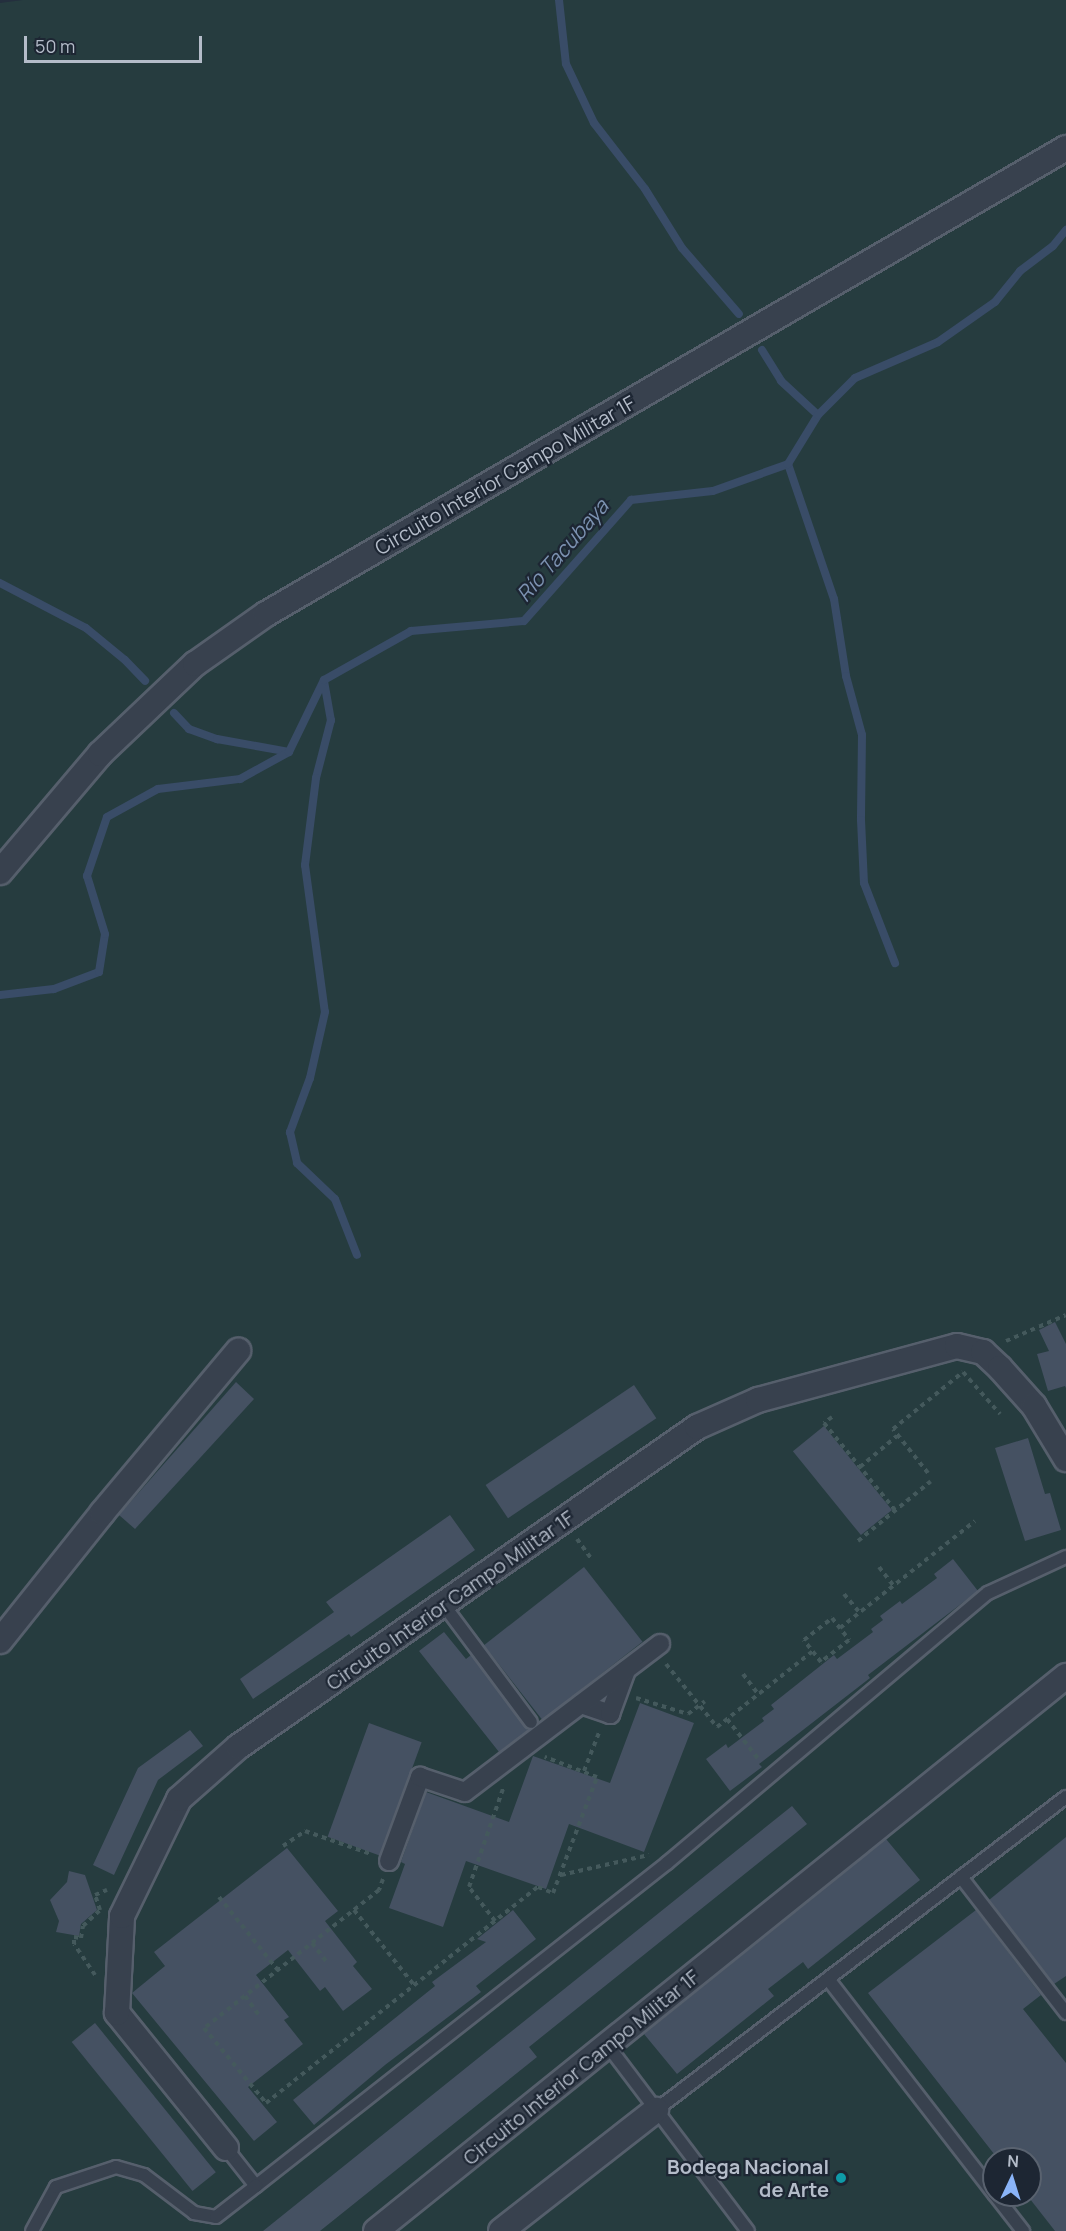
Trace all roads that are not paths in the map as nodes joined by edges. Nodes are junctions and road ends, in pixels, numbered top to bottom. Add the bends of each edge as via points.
1 (1066, 148) edge
2 (0, 872) edge
3 (238, 1351) dead end
4 (1066, 1459) edge
5 (1066, 1557) edge
6 (442, 1604) junction
7 (0, 1641) edge
8 (657, 1646) road end
9 (626, 1670) junction
10 (1066, 1676) edge
11 (581, 1704) junction
12 (531, 1722) dead end
13 (1066, 1797) edge
14 (389, 1861) road end
15 (961, 1878) junction
16 (828, 1978) junction
17 (1066, 2013) edge
18 (608, 2046) junction
19 (656, 2110) junction
20 (226, 2148) joint
21 (982, 2177) edge
22 (256, 2186) junction
23 (1005, 2207) edge
24 (32, 2231) edge
25 (376, 2231) edge
26 (501, 2231) edge
27 (748, 2231) edge
28 (1023, 2231) edge

1 - 2 street, Circuito Interior Campo Militar 1F via 266,614 195,664 100,754
3 - 7 street
4 - 6 street, Circuito Interior Campo Militar 1F via 1034,1406 1000,1368 983,1352 957,1346 758,1400 697,1428
5 - 22 lane via 988,1593 667,1863
6 - 12 lane
6 - 20 street, Circuito Interior Campo Militar 1F via 238,1747 179,1799 122,1916 117,2013
8 - 9 street
9 - 11 street
9 - 11 street via 610,1714
10 - 18 street, Circuito Interior Campo Militar 1F
11 - 14 street via 465,1792 420,1777
13 - 15 lane
15 - 16 lane
15 - 17 lane
16 - 19 lane
16 - 21 lane
18 - 19 lane
18 - 25 street, Circuito Interior Campo Militar 1F
19 - 26 street
19 - 27 lane
20 - 22 lane
22 - 24 lane via 216,2217 194,2213 144,2175 116,2167 56,2187
23 - 28 lane

